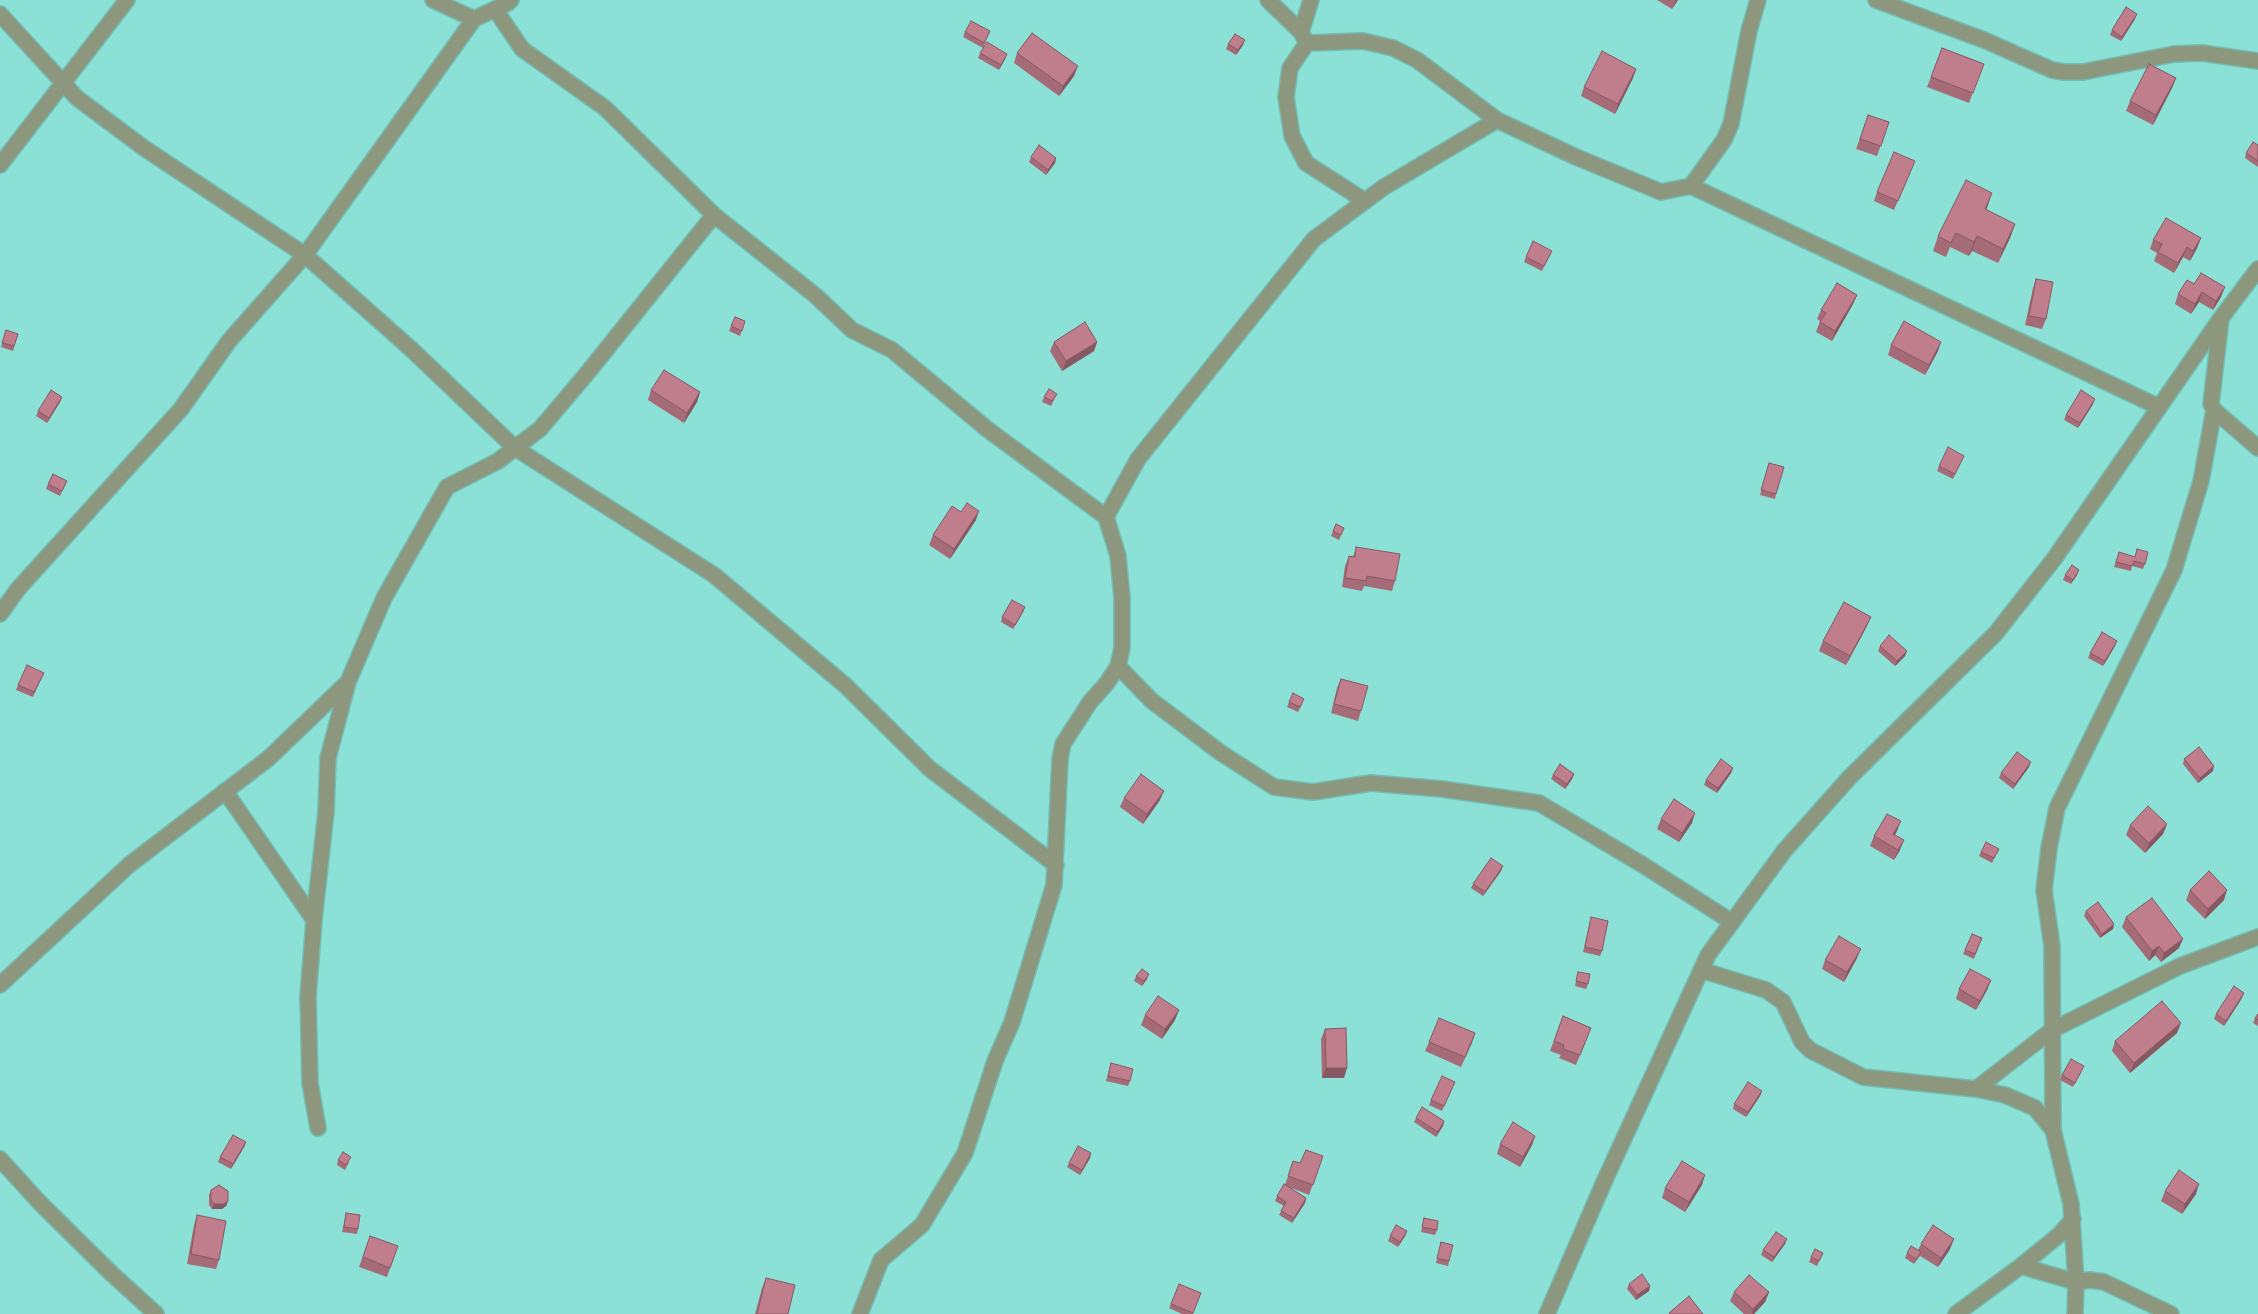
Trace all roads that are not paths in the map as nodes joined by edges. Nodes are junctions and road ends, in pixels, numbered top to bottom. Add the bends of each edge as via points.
1 (127, 0) edge
2 (433, 0) edge
3 (511, 0) edge
4 (1268, 0) edge
5 (1311, 0) edge
6 (1758, 0) edge
7 (1876, 0) edge
8 (495, 9) junction
9 (0, 14) edge
10 (474, 19) junction
11 (1304, 38) junction
12 (2258, 61) edge
13 (63, 83) junction
14 (1497, 120) junction
15 (0, 165) edge
16 (1691, 186) junction
17 (1365, 201) junction
18 (714, 215) junction
19 (305, 255) junction
20 (2258, 269) edge
21 (2221, 318) junction
22 (2159, 407) junction
23 (2214, 410) junction
24 (515, 448) junction
25 (2258, 448) edge
26 (1106, 518) junction
27 (0, 614) edge
28 (1118, 666) junction
29 (348, 682) junction
30 (225, 791) junction
31 (1056, 866) junction
32 (314, 920) junction
33 (1732, 922) junction
34 (2258, 937) edge
35 (1701, 970) junction
36 (0, 984) edge
37 (2052, 1030) junction
38 (1976, 1089) junction
39 (318, 1128) dead end
40 (2053, 1130) junction
41 (0, 1159) edge
42 (2074, 1219) junction
43 (2020, 1266) junction
44 (2076, 1282) junction
45 (156, 1314) edge
46 (860, 1314) edge
47 (1547, 1314) edge
48 (1956, 1314) edge
49 (2075, 1314) edge
50 (2171, 1314) edge

1 - 13 street
2 - 10 street
3 - 8 street
4 - 11 street
5 - 11 street
6 - 16 street via 1748,31 1731,124 1724,140
7 - 12 street via 2064,72 2082,72 2174,54 2202,53
8 - 10 street
8 - 18 street via 522,49 605,108
9 - 13 street
10 - 19 street
11 - 14 street via 1363,41 1393,48 1417,60
11 - 17 street via 1290,68 1286,97 1292,136 1306,163
13 - 15 street
13 - 19 street via 77,98 144,148
14 - 16 street via 1661,192
14 - 17 street
16 - 22 street
17 - 26 street via 1314,238 1138,459
18 - 24 street via 546,422
18 - 26 street via 816,296 852,330 892,350 987,430
19 - 24 street via 410,348
19 - 27 street via 229,341 181,409 18,589
20 - 21 street
21 - 22 street
21 - 23 street via 2211,404
22 - 33 street via 2054,559 1996,633 1849,778 1784,851
23 - 25 street
23 - 37 street via 2201,480 2174,570 2057,808 2044,890 2052,946
24 - 29 street via 498,461 447,487 384,598
24 - 31 street via 714,575 846,686 930,769
26 - 28 street via 1118,556 1122,598 1122,648
28 - 31 street via 1063,744
28 - 33 street via 1152,701 1221,753 1274,787 1313,792 1371,784 1442,789 1539,803
29 - 30 street via 269,758
29 - 32 street via 328,758 326,812
30 - 32 street
30 - 36 street via 128,865
31 - 46 street via 1054,885 1012,1022 995,1061 965,1153 922,1226 882,1260
32 - 39 street via 308,997 310,1074
33 - 35 street
34 - 37 street via 2180,966
35 - 38 street via 1766,990 1783,1002 1802,1042 1810,1050 1864,1077
35 - 47 street
37 - 38 street
37 - 40 street
38 - 40 street via 2005,1095 2035,1108
40 - 42 street
41 - 45 street via 111,1274
42 - 43 street
42 - 44 street
43 - 44 street
43 - 48 street
44 - 49 street
44 - 50 street via 2104,1282

